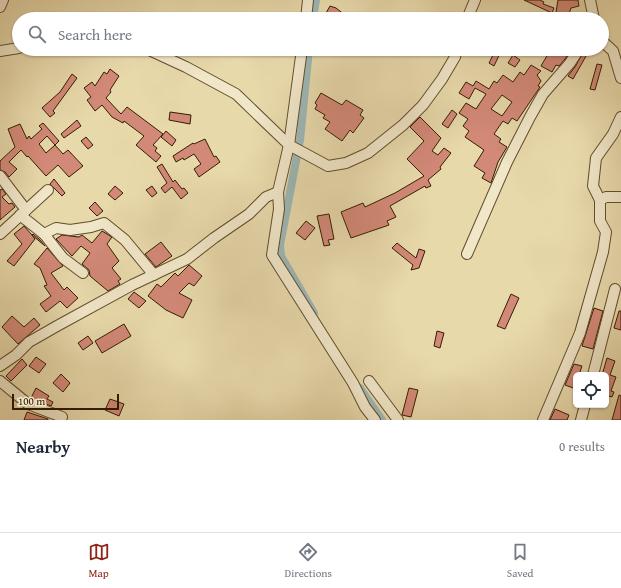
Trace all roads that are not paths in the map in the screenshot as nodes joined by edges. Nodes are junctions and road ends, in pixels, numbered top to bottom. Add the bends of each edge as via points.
1 (4, 0) edge
2 (308, 0) edge
3 (475, 0) edge
4 (590, 0) edge
5 (0, 7) edge
6 (307, 12) edge
7 (470, 12) edge
8 (593, 12) edge
9 (609, 47) edge
10 (12, 49) edge
11 (0, 51) edge
12 (163, 56) edge
13 (302, 56) edge
14 (456, 56) edge
15 (574, 56) edge
16 (621, 78) edge
17 (621, 118) edge
18 (295, 149) junction
19 (0, 176) edge
20 (48, 190) dead end
21 (278, 192) junction
22 (621, 197) edge
23 (600, 200) junction
24 (23, 212) junction
25 (0, 234) edge
26 (44, 234) junction
27 (467, 254) dead end
28 (83, 273) dead end
29 (154, 275) junction
30 (615, 289) dead end
31 (0, 366) edge
32 (594, 372) edge
33 (0, 380) edge
34 (368, 381) dead end
35 (584, 408) edge
36 (62, 417) dead end
37 (375, 420) edge
38 (398, 420) edge
39 (543, 420) edge
40 (582, 420) edge

1 - 5 street
2 - 6 street
3 - 7 street
4 - 8 street
9 - 16 street via 613,51
10 - 11 street
12 - 18 street via 236,94
13 - 18 street
14 - 18 street via 423,105 404,125 368,153 346,163 328,166
15 - 27 street via 543,94 530,117 507,162
17 - 23 street via 596,158 593,186
18 - 21 street
19 - 24 street
20 - 24 street
21 - 29 street via 266,197 249,214 187,259
21 - 37 street via 279,209 272,255
22 - 23 street via 606,197
23 - 39 street via 600,221 606,232 603,252 580,333
24 - 25 street
24 - 26 street
26 - 28 street via 63,258
26 - 29 street via 56,228 70,230 104,223 125,240
29 - 31 street via 29,342
30 - 32 street
33 - 36 street via 28,404
34 - 38 street
35 - 40 street

